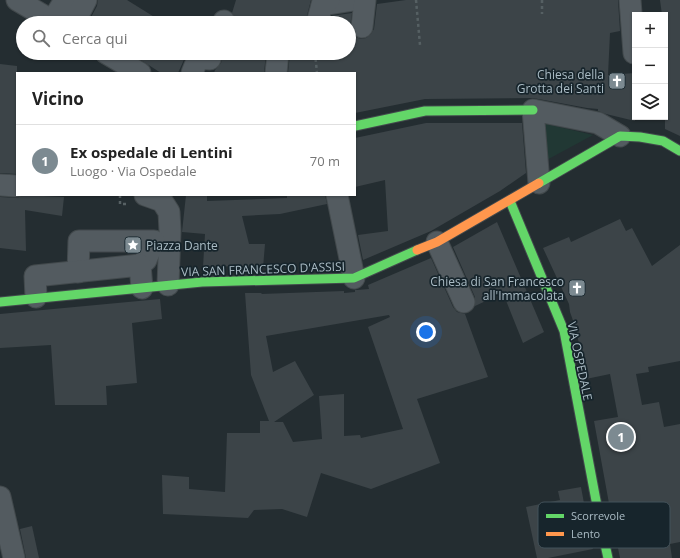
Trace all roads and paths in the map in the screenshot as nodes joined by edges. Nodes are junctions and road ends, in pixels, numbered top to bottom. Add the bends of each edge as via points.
1 (17, 0) edge
2 (65, 0) edge
3 (86, 0) edge
4 (354, 0) edge
5 (365, 0) edge
6 (416, 0) edge
7 (542, 0) edge
8 (630, 0) edge
9 (323, 9) edge
10 (542, 14) dead end
11 (44, 16) edge
12 (57, 16) edge
13 (78, 16) edge
14 (362, 27) dead end
15 (420, 45) dead end
16 (634, 48) edge
17 (197, 60) edge
18 (277, 60) edge
19 (316, 60) edge
20 (192, 72) edge
21 (276, 72) edge
22 (317, 72) edge
23 (533, 110) junction
24 (356, 126) edge
25 (620, 136) junction
26 (680, 151) edge
27 (539, 182) junction
28 (0, 185) edge
29 (16, 186) edge
30 (148, 196) edge
31 (337, 196) edge
32 (510, 201) junction
33 (437, 242) junction
34 (140, 266) junction
35 (78, 272) junction
36 (354, 278) junction
37 (168, 285) junction
38 (142, 288) junction
39 (36, 297) junction
40 (0, 302) edge
41 (464, 302) dead end
42 (0, 497) edge
43 (596, 502) edge
44 (606, 548) edge
45 (14, 558) edge
46 (608, 558) edge

1 - 11 street
2 - 12 street
3 - 13 street
4 - 9 street
5 - 14 street
6 - 15 path
7 - 10 path
8 - 16 street
17 - 20 street
18 - 21 street
19 - 22 path
23 - 24 street via 425,111
23 - 25 street via 598,123
23 - 27 street
25 - 26 street via 663,141
25 - 27 street, VIA SAN FRANCESCO D'ASSISI
27 - 32 street, VIA SAN FRANCESCO D'ASSISI
28 - 29 street
30 - 37 street via 162,201 169,212
31 - 36 street
32 - 33 street, VIA SAN FRANCESCO D'ASSISI
32 - 43 street, VIA OSPEDALE via 564,331
33 - 36 street, VIA SAN FRANCESCO D'ASSISI
33 - 41 street
34 - 35 street
34 - 35 street via 146,260 154,242 79,241
34 - 38 street
35 - 39 street via 35,276
36 - 37 street, VIA SAN FRANCESCO D'ASSISI
37 - 38 street, VIA SAN FRANCESCO D'ASSISI
38 - 39 street, VIA SAN FRANCESCO D'ASSISI
39 - 40 street, VIA SAN FRANCESCO D'ASSISI
42 - 45 street
44 - 46 street

